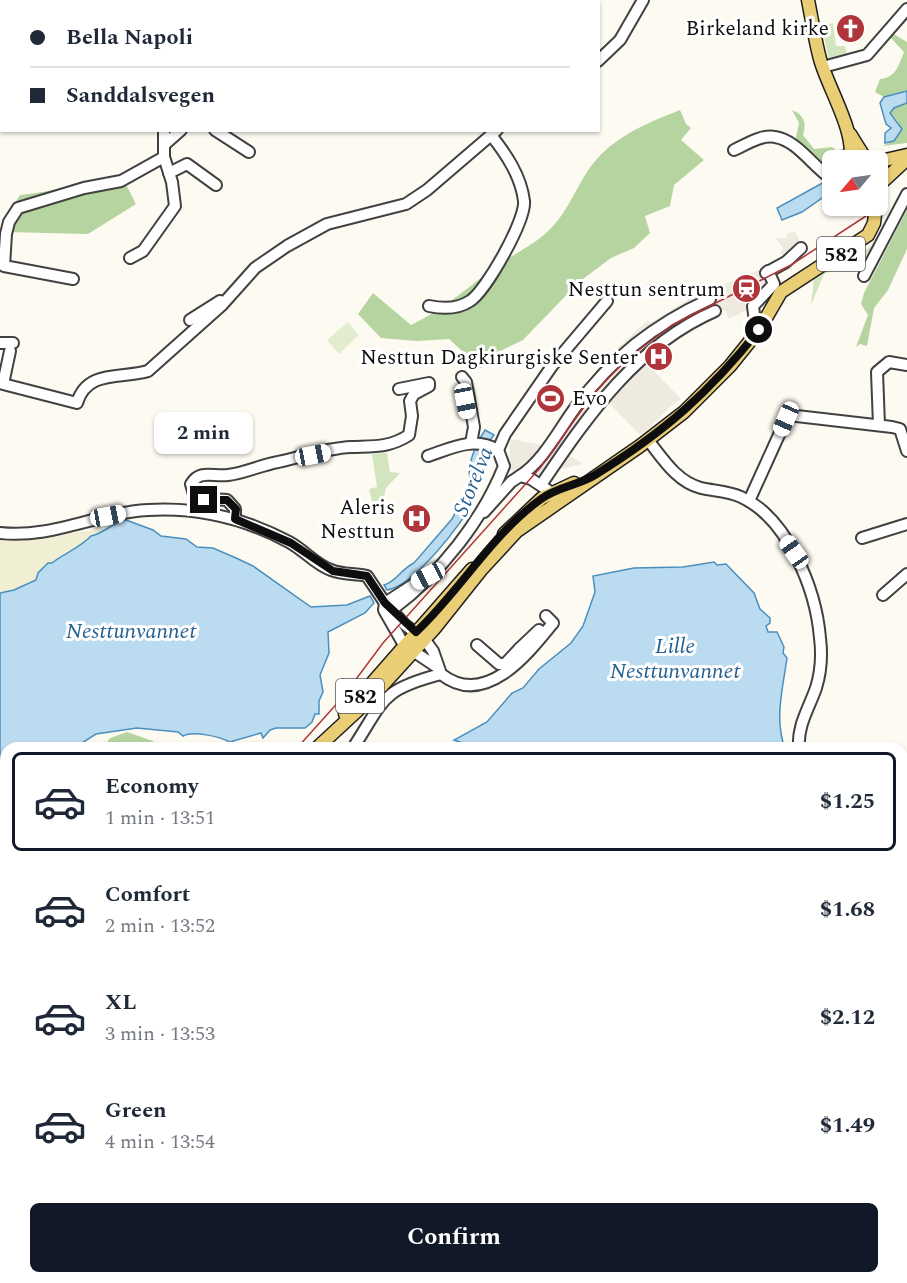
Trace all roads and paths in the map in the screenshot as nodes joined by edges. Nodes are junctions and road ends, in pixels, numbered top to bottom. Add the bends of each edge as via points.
1 (643, 0) edge
2 (808, 0) edge
3 (907, 9) edge
4 (600, 59) edge
5 (823, 67) junction
6 (164, 132) edge
7 (179, 132) edge
8 (218, 132) edge
9 (494, 133) edge
10 (164, 145) junction
11 (734, 150) dead end
12 (859, 150) edge
13 (249, 152) dead end
14 (164, 157) junction
15 (907, 157) edge
16 (888, 160) edge
17 (822, 168) edge
18 (169, 173) junction
19 (888, 176) edge
20 (216, 185) dead end
21 (907, 194) edge
22 (872, 216) edge
23 (874, 216) edge
24 (874, 219) junction
25 (801, 248) dead end
26 (129, 258) dead end
27 (2, 266) edge
28 (864, 276) dead end
29 (73, 279) dead end
30 (233, 294) junction
31 (710, 299) dead end
32 (607, 302) dead end
33 (429, 306) dead end
34 (715, 311) dead end
35 (190, 320) dead end
36 (755, 323) dead end
37 (0, 343) edge
38 (907, 365) edge
39 (462, 382) dead end
40 (399, 389) dead end
41 (875, 425) junction
42 (473, 440) junction
43 (648, 440) junction
44 (495, 448) junction
45 (907, 451) edge
46 (428, 456) dead end
47 (520, 476) junction
48 (541, 484) junction
49 (556, 496) junction
50 (749, 501) junction
51 (531, 507) junction
52 (235, 519) junction
53 (907, 524) edge
54 (470, 528) junction
55 (0, 533) edge
56 (862, 538) dead end
57 (907, 574) edge
58 (883, 595) dead end
59 (387, 604) junction
60 (546, 616) dead end
61 (538, 630) dead end
62 (420, 636) junction
63 (477, 645) dead end
64 (409, 648) junction
65 (523, 651) junction
66 (439, 671) junction
67 (323, 742) edge
68 (357, 742) edge
69 (799, 742) edge

1 - 4 street via 620,40
2 - 5 main road
3 - 5 street via 867,55
5 - 12 main road
6 - 10 street
7 - 10 street
8 - 13 street
9 - 30 street via 412,200 311,232 255,268
9 - 33 street via 522,189 522,220 471,300 450,308
10 - 14 street
11 - 17 street via 776,136
14 - 18 street
14 - 27 street via 121,181 18,208 9,222
15 - 16 main road
15 - 19 main road
18 - 20 street via 187,164
18 - 26 street via 175,198 173,210 142,250
21 - 28 street
22 - 24 main road, 582
23 - 24 main road, 582
24 - 43 main road, 582 via 862,242 819,265 781,292 759,330 714,384
25 - 36 street via 767,272 774,284 753,306
27 - 29 street
30 - 35 street
30 - 37 street via 148,371 92,381 80,393 77,404 3,384 11,347
31 - 47 street via 675,315 627,350 583,398 532,468
32 - 44 street via 552,366
34 - 48 street via 662,342 626,374 583,423
38 - 41 street via 889,362 877,372
39 - 42 street via 466,382
40 - 52 street via 429,383 410,401 409,435 398,442 350,447 228,475 203,474 195,478 191,484 195,498 227,500 236,509
41 - 45 street via 900,429
41 - 50 street via 788,414
42 - 44 street
42 - 46 street
43 - 49 main road, 582
43 - 50 street via 688,483
44 - 54 street via 504,466
47 - 48 street
47 - 54 street
48 - 49 street
48 - 51 street
49 - 51 main road, 582
49 - 62 main road, 582 via 517,531 467,591
50 - 69 street via 768,516 794,552 817,615 819,676 800,729
51 - 62 main road, 582 via 480,558
52 - 55 street via 178,510 148,510 33,535
52 - 59 street via 291,543 333,571 367,576
53 - 56 street
54 - 59 street via 411,596
57 - 58 street
59 - 62 street
59 - 64 street via 384,610
60 - 65 street via 553,623
61 - 65 street
62 - 64 main road, 582
62 - 66 street via 433,651
63 - 65 street via 499,664
64 - 66 street
64 - 67 main road, 582 via 371,698
65 - 66 street via 506,674 492,682 456,682
66 - 68 street via 388,695

